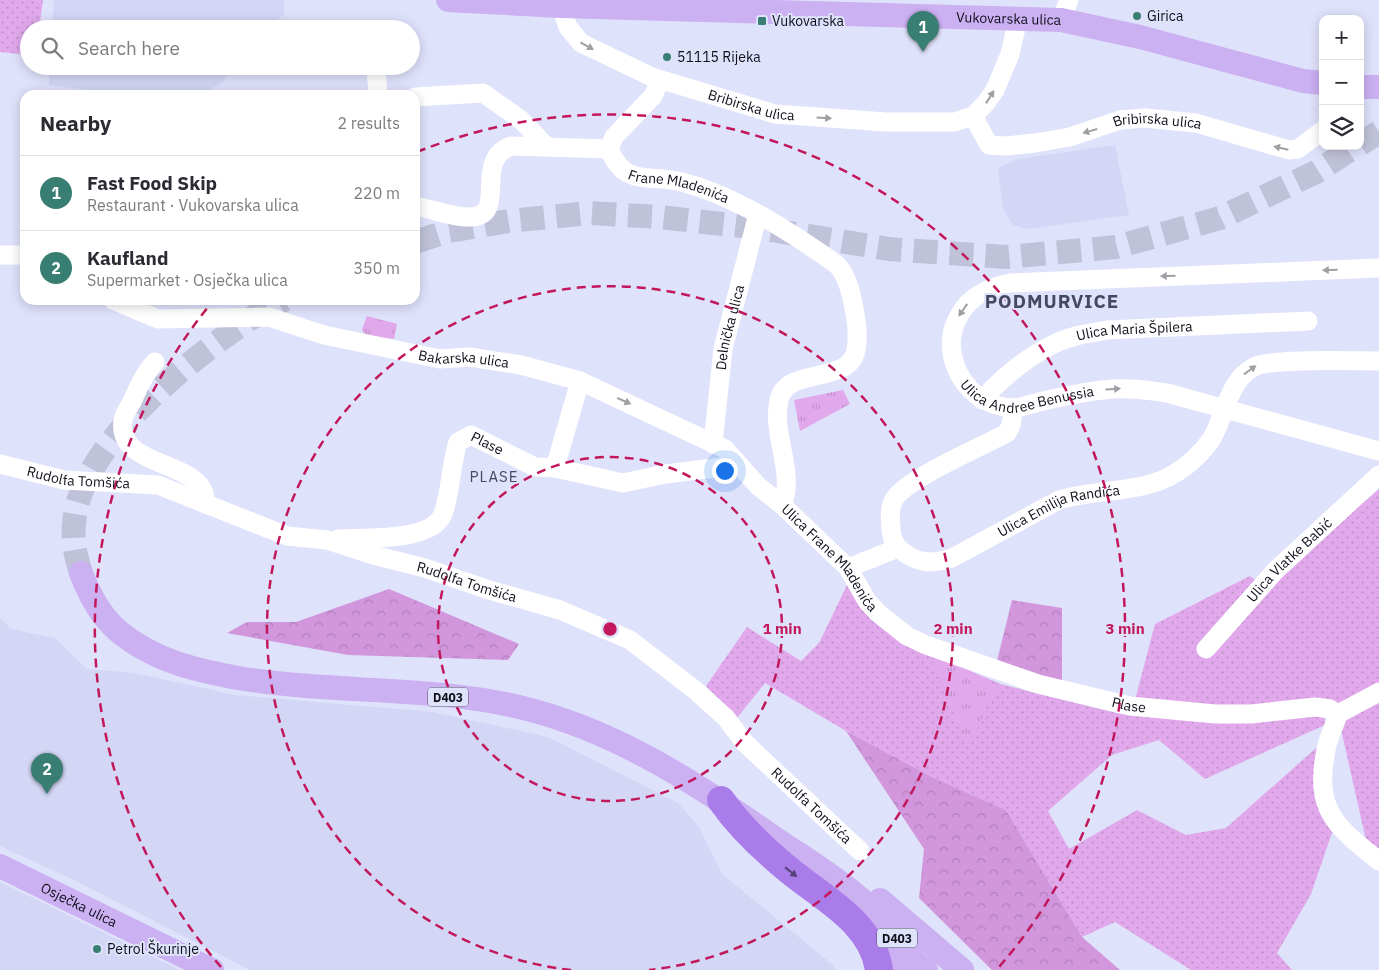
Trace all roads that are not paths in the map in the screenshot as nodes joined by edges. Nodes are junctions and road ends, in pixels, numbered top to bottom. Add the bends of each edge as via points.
1 (448, 0) edge
2 (625, 4) edge
3 (561, 6) junction
4 (1065, 10) edge
5 (1018, 19) junction
6 (377, 75) edge
7 (660, 80) junction
8 (1319, 83) edge
9 (1364, 87) edge
10 (1379, 87) edge
11 (378, 90) edge
12 (420, 96) edge
13 (972, 116) junction
14 (1319, 133) edge
15 (546, 146) junction
16 (609, 149) junction
17 (420, 207) edge
18 (758, 214) junction
19 (0, 255) edge
20 (20, 255) edge
21 (1379, 268) edge
22 (125, 305) edge
23 (1308, 321) dead end
24 (1379, 360) edge
25 (155, 362) dead end
26 (580, 381) junction
27 (982, 400) junction
28 (1014, 408) junction
29 (1224, 410) junction
30 (713, 444) junction
31 (1379, 451) edge
32 (0, 464) edge
33 (739, 465) junction
34 (555, 468) junction
35 (1379, 475) edge
36 (205, 504) junction
37 (782, 505) junction
38 (327, 540) junction
39 (898, 548) junction
40 (848, 568) junction
41 (81, 573) tunnel mouth
42 (926, 645) joint
43 (1206, 649) dead end
44 (1379, 692) edge
45 (1338, 714) junction
46 (721, 800) junction
47 (860, 851) dead end
48 (1379, 861) edge
49 (0, 866) edge
50 (837, 882) junction
51 (867, 907) junction
52 (212, 970) edge
53 (879, 970) edge
54 (896, 970) edge
55 (926, 970) edge
56 (962, 970) edge

1 - 3 main road, Vukovarska ulica
2 - 3 main road, Vukovarska ulica
2 - 5 main road, Vukovarska ulica
3 -> 7 street, Bribirska ulica via 568,27 581,43
4 - 5 main road, Vukovarska ulica
4 - 8 main road, Vukovarska ulica via 1140,37
13 -> 5 street via 995,90 1010,54
6 - 11 street
7 -> 13 street, Bribirska ulica via 775,114 934,123 955,122
7 - 16 street via 653,96 614,137
9 - 10 main road
12 - 15 street via 482,93 521,120
14 -> 13 street, Bribirska ulica via 1298,149 1289,150 1196,123 1165,118 1128,118 1070,137 1005,146 989,145
15 - 16 street
15 - 17 street via 511,146 498,154 492,166 491,201 481,214 471,218
16 - 18 street, Frane Mladenića via 617,166 629,175 681,181
18 - 30 street, Delnička ulica via 723,349
18 - 37 street, Ulica Frane Mladenića via 839,267 847,283 856,323 857,349 853,360 825,375 787,386 779,399 777,427 787,486
19 - 20 street
21 -> 27 street, Ulica Andree Benussia via 1078,278 997,285 978,294 964,307 955,322 951,348 966,387
22 - 26 street, Bakarska ulica via 158,319 269,317 324,335 440,359 470,357 520,365
23 - 27 street, Ulica Maria Špilera via 1107,330 1075,336 1054,344 1029,361 999,382
29 -> 24 street, Ulica Emilija Randića via 1236,386 1255,366 1277,362
25 - 36 street via 147,370 123,420 125,434 134,448 153,461 190,476 200,484 206,496
26 -> 30 street, Bakarska ulica
26 - 34 street
27 - 28 street, Ulica Andree Benussia
28 -> 29 street, Ulica Andree Benussia via 1068,396 1132,388 1167,393
28 - 39 street via 1007,432 910,484 895,498 891,506 891,532
29 - 31 street, Ulica Andree Benussia
29 - 39 street, Ulica Emilija Randića via 1203,450 1172,475 1149,484 1077,494 1059,500 952,558 938,562 919,561
30 - 33 street, Bakarska ulica via 725,449
32 - 36 street, Rudolfa Tomšića via 64,480 158,485
33 - 34 street, Plase via 623,483
33 - 37 street, Bakarska ulica
34 - 38 street, Plase via 535,466 471,435 458,442 444,512 435,525 408,535
35 - 43 street, Ulica Vlatke Babić via 1275,571
36 - 38 street, Rudolfa Tomšića via 287,536
37 - 40 street, Ulica Frane Mladenića
38 - 47 street, Rudolfa Tomšića via 560,610 630,640 726,718 745,743
39 - 40 street
40 - 42 street, Ulica Frane Mladenića via 878,613 907,636
41 - 46 main road, D403 via 94,602 116,629 146,650 179,665 269,683 428,694 530,710 574,723 635,750
42 - 45 street, Plase via 1038,684 1130,706 1216,714 1315,707
44 - 45 street
45 - 48 street via 1326,750 1324,799 1334,820 1349,837
46 - 50 main road, D403
46 -> 53 highway via 752,838 855,922 871,944
49 - 52 main road, Osječka ulica
50 - 51 main road, D403
50 - 56 main road via 874,896
51 - 54 main road, D403
51 - 55 main road, D403 via 887,924 912,960

